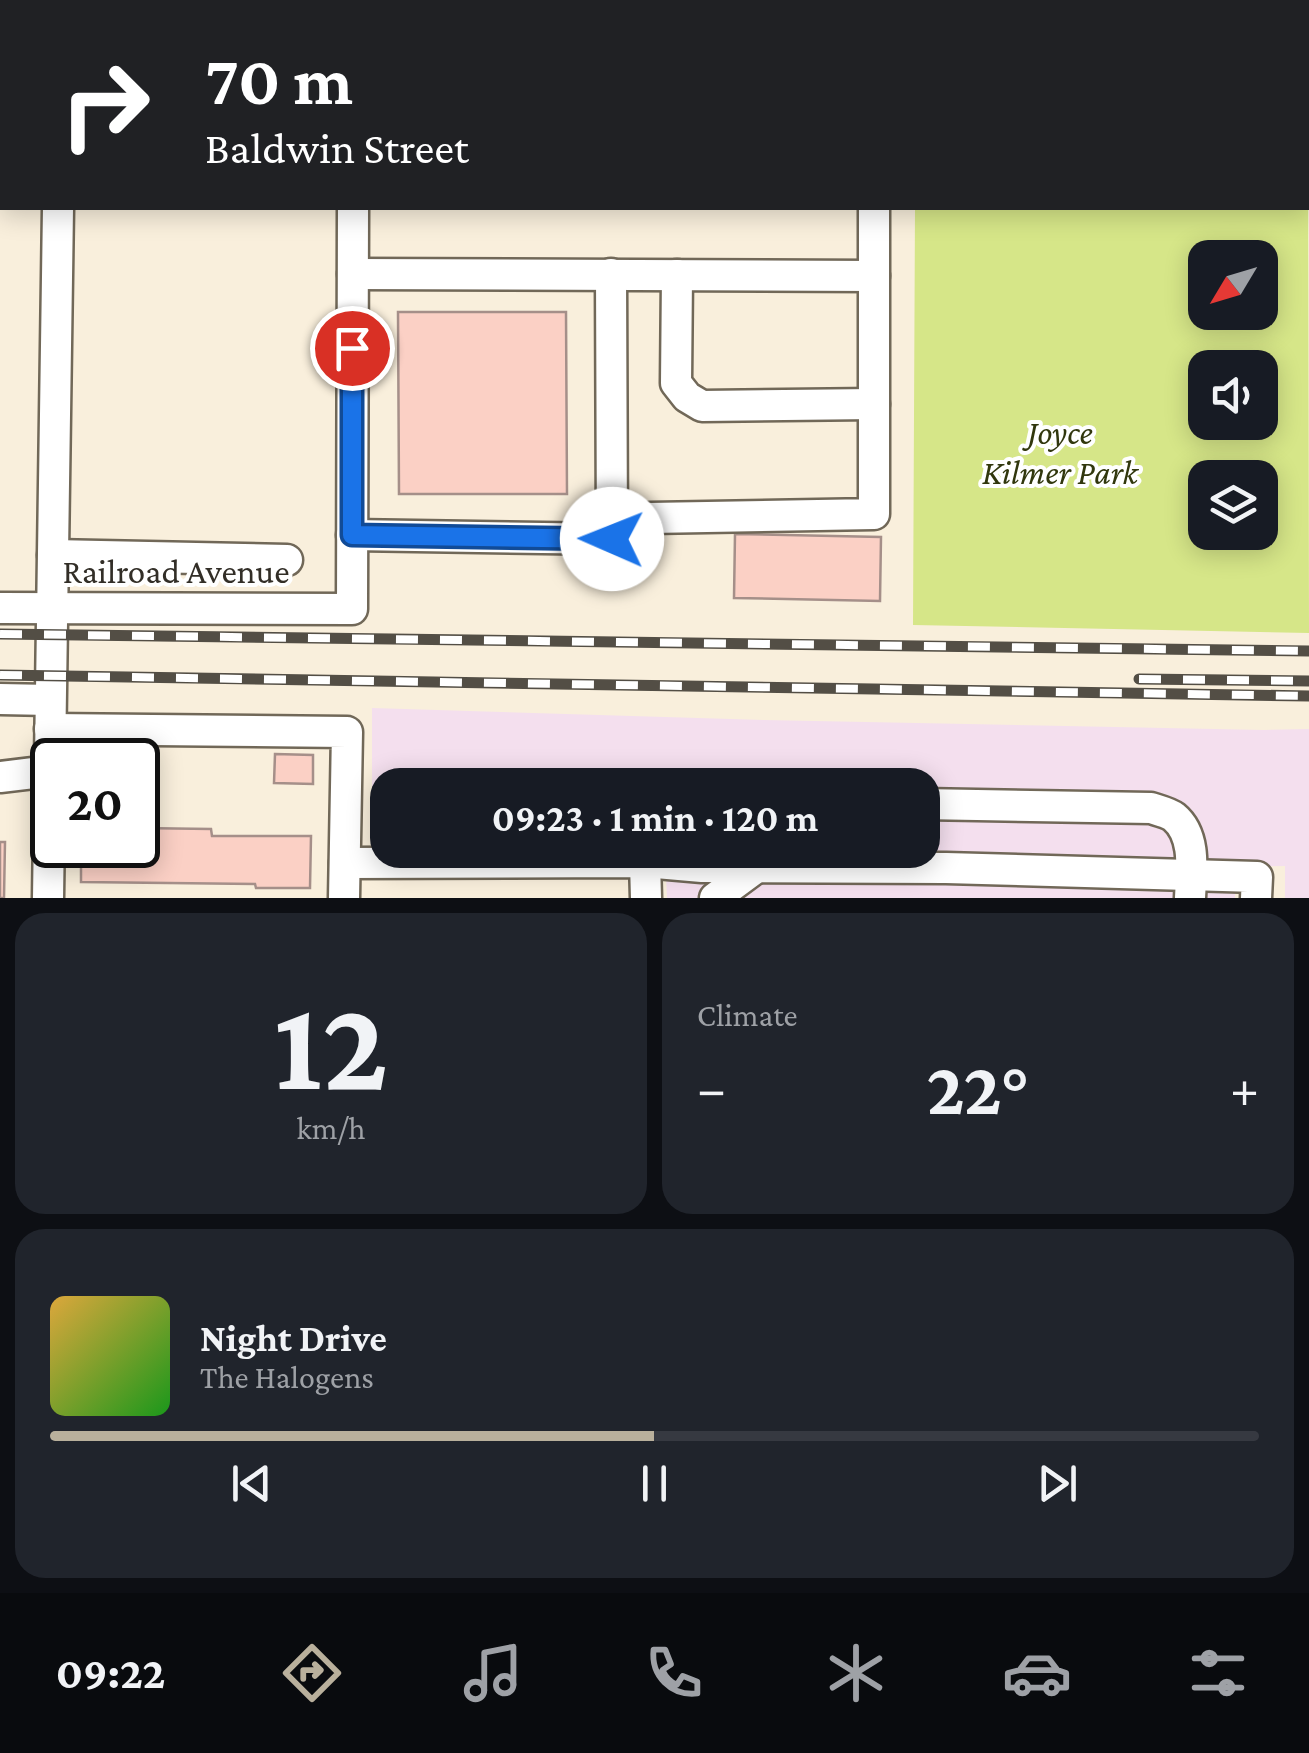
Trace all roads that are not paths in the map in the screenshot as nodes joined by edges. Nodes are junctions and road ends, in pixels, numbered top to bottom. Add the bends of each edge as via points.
1 (58, 210) edge
2 (353, 210) edge
3 (874, 210) edge
4 (352, 274) junction
5 (610, 274) junction
6 (677, 275) junction
7 (874, 276) junction
8 (874, 404) junction
9 (352, 535) junction
10 (612, 539) junction
11 (53, 555) junction
12 (286, 560) dead end
13 (0, 608) edge
14 (52, 610) junction
15 (0, 699) edge
16 (50, 714) junction
17 (50, 738) edge
18 (30, 774) edge
19 (0, 777) edge
20 (940, 804) edge
21 (370, 862) edge
22 (344, 863) junction
23 (48, 868) edge
24 (646, 868) edge
25 (756, 868) edge
26 (940, 868) edge
27 (1190, 887) edge
28 (1256, 888) edge
29 (48, 898) edge
30 (344, 898) edge
31 (646, 898) edge
32 (715, 898) edge

1 - 11 street
2 - 4 street
3 - 7 street
4 - 5 street
4 - 9 street
5 - 6 street
5 - 10 street
6 - 7 street
6 - 8 street via 676,382 687,398 702,406
7 - 8 street
8 - 10 street via 874,514 650,518 628,538
9 - 10 street
9 - 14 street, Railroad Avenue via 352,608
11 - 12 street
11 - 14 street
13 - 14 street, Railroad Avenue
14 - 16 street
15 - 16 street
16 - 17 street
16 - 22 street via 347,732
18 - 19 street
20 - 27 street via 1150,808 1174,817 1187,836
21 - 22 street
22 - 30 street
23 - 29 street
24 - 31 street
25 - 32 street
26 - 27 street
27 - 28 street

